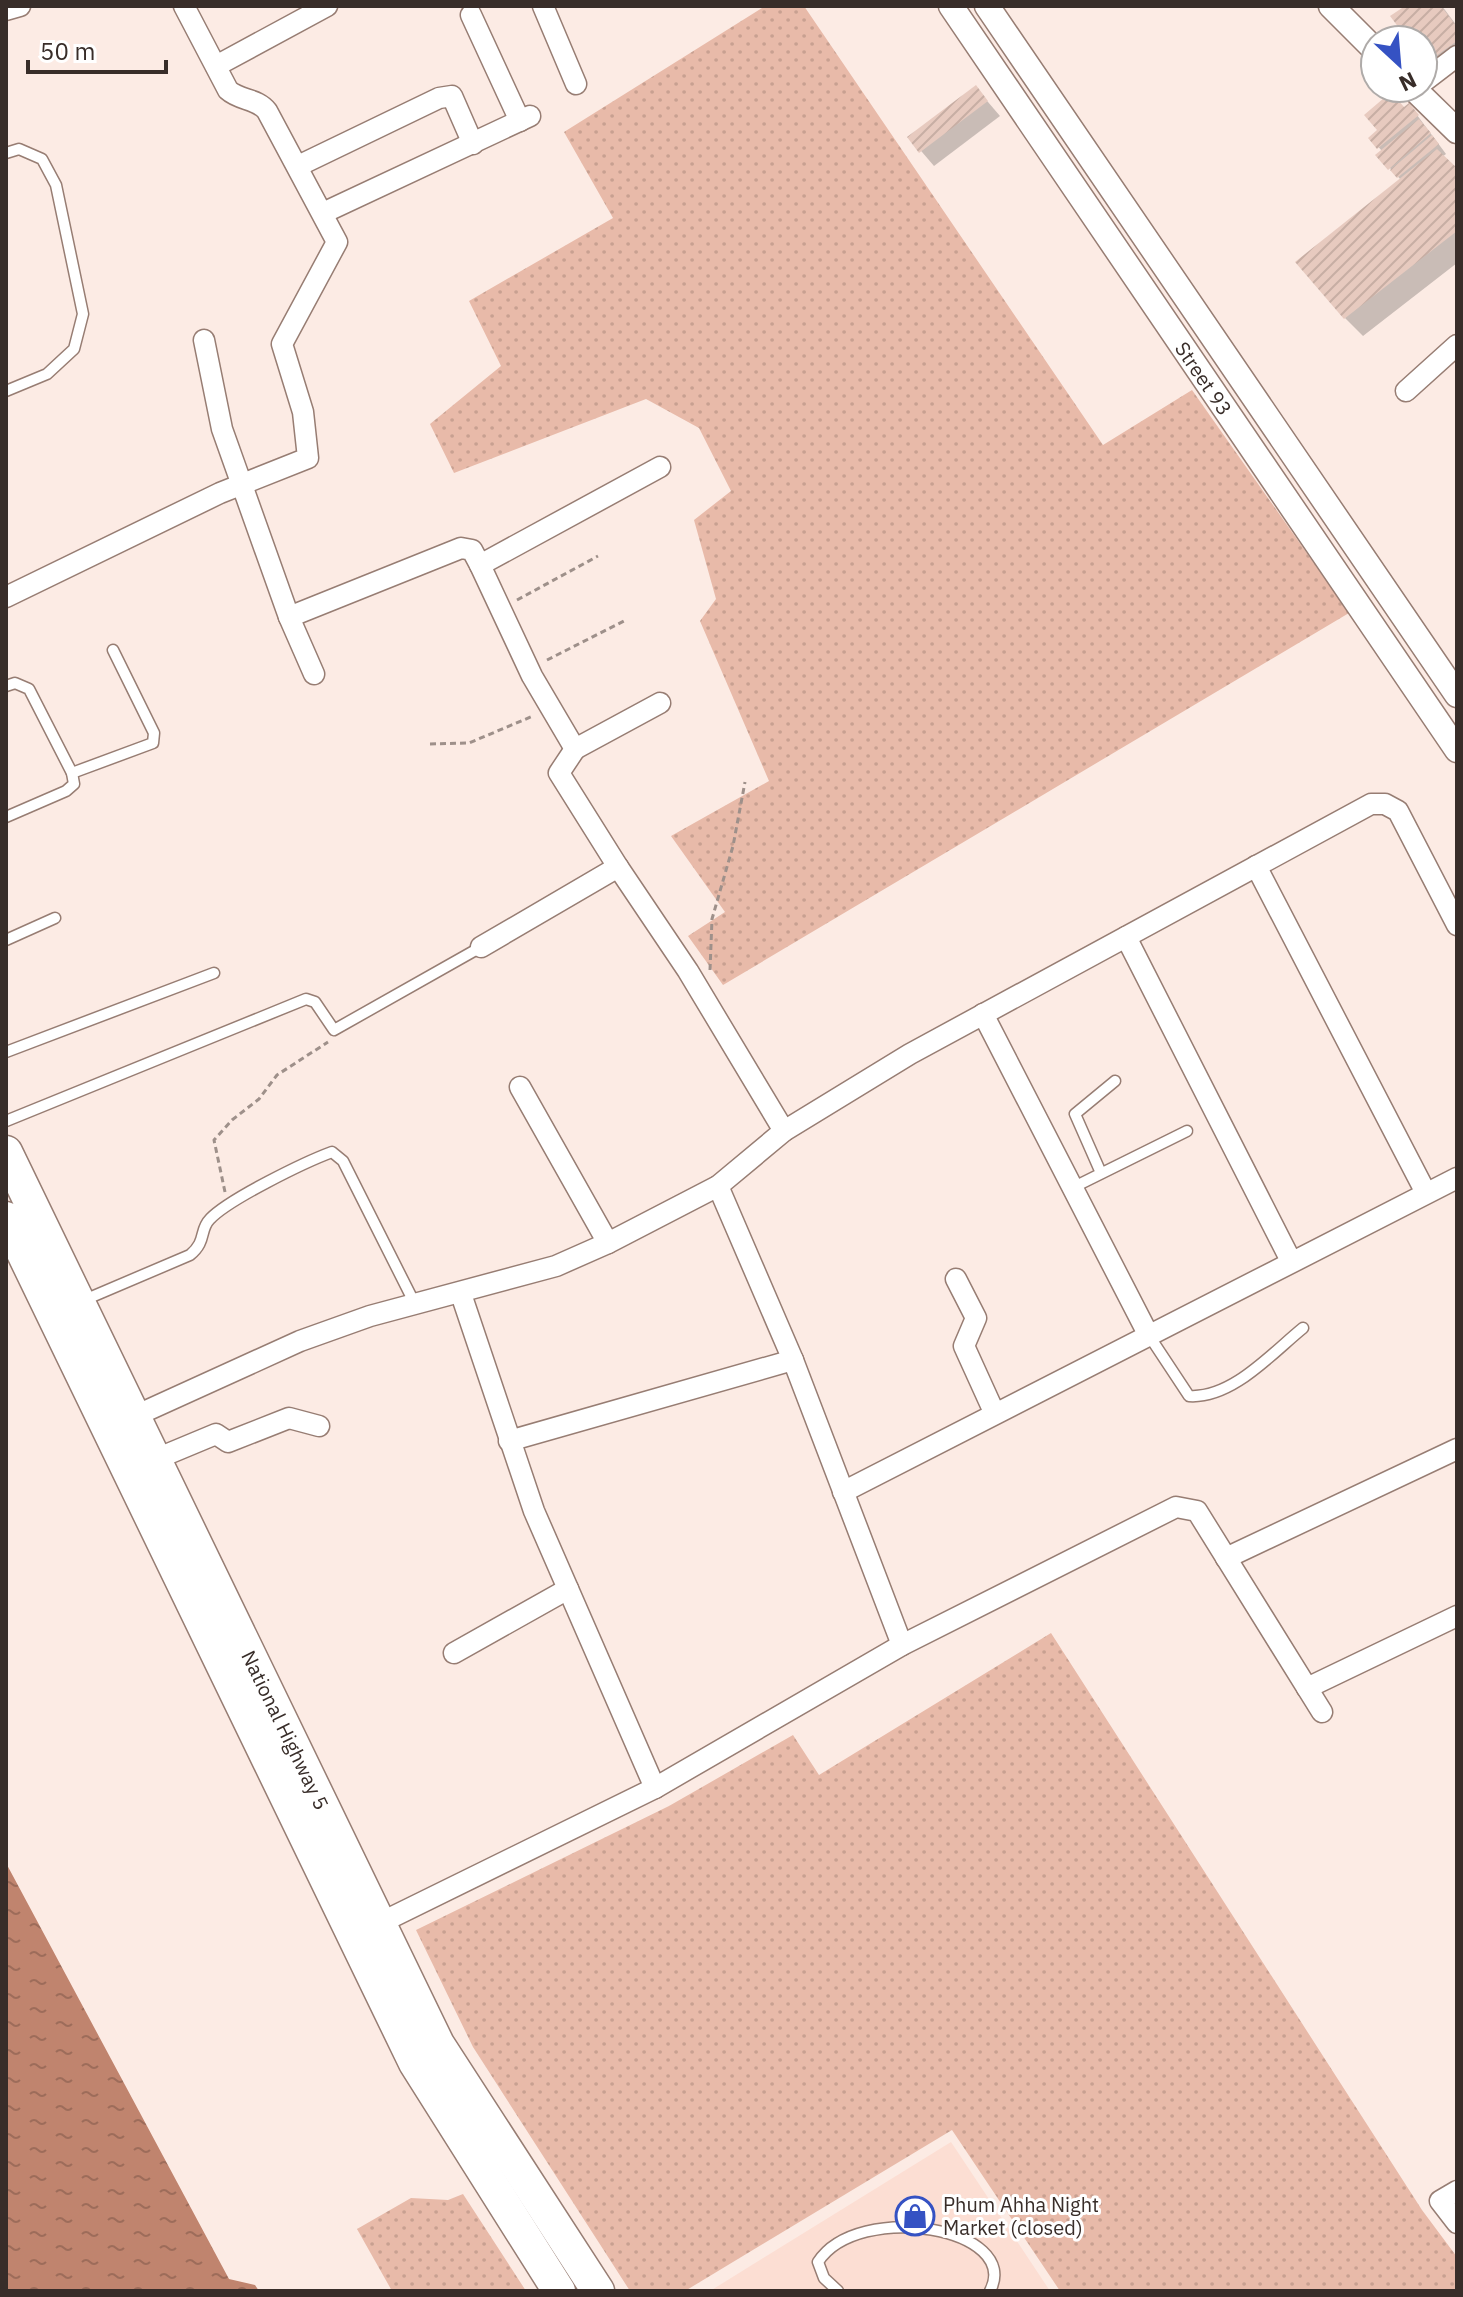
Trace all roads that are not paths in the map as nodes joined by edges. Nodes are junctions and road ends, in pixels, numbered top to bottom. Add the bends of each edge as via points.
1 (20, 6) edge
2 (184, 6) edge
3 (327, 6) edge
4 (543, 6) edge
5 (951, 6) edge
6 (987, 6) edge
7 (1331, 6) edge
8 (6, 10) edge
9 (471, 15) dead end
10 (1359, 34) edge
11 (1457, 56) edge
12 (216, 66) junction
13 (1439, 70) edge
14 (576, 84) dead end
15 (1430, 104) edge
16 (1457, 131) edge
17 (473, 144) junction
18 (6, 153) edge
19 (298, 166) junction
20 (323, 213) junction
21 (204, 340) dead end
22 (1457, 345) edge
23 (6, 391) edge
24 (1406, 391) dead end
25 (660, 467) dead end
26 (242, 484) junction
27 (480, 565) junction
28 (6, 597) edge
29 (289, 617) junction
30 (113, 650) dead end
31 (314, 674) dead end
32 (6, 686) edge
33 (1457, 695) edge
34 (660, 703) dead end
35 (575, 749) junction
36 (1457, 750) edge
37 (72, 773) junction
38 (6, 817) edge
39 (1256, 866) junction
40 (618, 867) junction
41 (55, 918) dead end
42 (1457, 925) edge
43 (1126, 937) junction
44 (6, 940) edge
45 (481, 947) joint
46 (214, 973) dead end
47 (983, 1014) junction
48 (6, 1052) edge
49 (1115, 1081) dead end
50 (520, 1087) dead end
51 (6, 1121) edge
52 (784, 1131) junction
53 (1187, 1131) dead end
54 (6, 1152) edge
55 (1101, 1173) junction
56 (1457, 1178) edge
57 (718, 1186) junction
58 (1074, 1187) junction
59 (1426, 1193) junction
60 (6, 1218) edge
61 (608, 1243) junction
62 (1291, 1261) junction
63 (956, 1279) dead end
64 (461, 1294) junction
65 (79, 1302) junction
66 (416, 1306) junction
67 (1303, 1328) dead end
68 (1148, 1334) junction
69 (793, 1360) junction
70 (994, 1412) junction
71 (122, 1423) junction
72 (319, 1426) dead end
73 (509, 1441) junction
74 (1457, 1449) edge
75 (156, 1459) junction
76 (843, 1492) junction
77 (1226, 1558) junction
78 (568, 1589) junction
79 (1457, 1616) edge
80 (902, 1645) junction
81 (454, 1653) dead end
82 (1307, 1688) junction
83 (1322, 1712) dead end
84 (655, 1788) junction
85 (367, 1929) junction
86 (1457, 2191) edge
87 (1457, 2223) edge
88 (559, 2291) edge
89 (598, 2291) edge
90 (838, 2291) edge
91 (990, 2291) edge

1 - 8 street
2 - 12 street
3 - 12 street
4 - 14 street
5 - 36 street, Street 93
6 - 33 street, Street 93
7 - 10 street
9 - 17 street via 525,118
11 - 13 street
12 - 19 street via 234,96 260,103 267,111
15 - 16 street
17 - 19 street via 452,96
17 - 20 street
18 - 23 lane via 19,149 42,159 56,185 83,314 74,349 47,374
19 - 20 street
20 - 26 street via 337,242 282,344 303,412 308,458
21 - 26 street via 222,429
22 - 24 street
25 - 27 street
26 - 28 street
26 - 29 street
27 - 29 street via 472,550 461,548
27 - 35 street via 529,669
29 - 31 street
30 - 37 lane via 154,733 153,743
32 - 37 lane via 15,683 29,689
34 - 35 street
35 - 40 street via 559,773
37 - 38 lane via 74,784 66,791
39 - 42 street via 1371,804 1385,804 1398,811
39 - 43 street
39 - 59 street
40 - 45 street
40 - 52 street
41 - 44 lane
43 - 47 street
43 - 62 street
45 - 51 lane via 334,1030 315,1002 306,999
46 - 48 lane
47 - 52 street
47 - 58 street
49 - 55 lane via 1075,1114
50 - 61 street
52 - 57 street
53 - 55 lane
54 - 65 highway, National Highway 5
55 - 58 lane
56 - 59 street
57 - 61 street
57 - 69 street
58 - 68 street
59 - 62 street
60 - 71 highway, National Highway 5
61 - 64 street via 556,1266
62 - 68 street
63 - 70 street via 976,1318 964,1346
64 - 66 street
64 - 73 street
65 - 66 lane via 190,1255 201,1246 211,1218 333,1152 343,1161
65 - 71 highway, National Highway 5
66 - 71 street via 300,1341
67 - 68 lane via 1237,1381 1206,1397 1189,1396
68 - 70 street
69 - 73 street
69 - 76 street
70 - 76 street
71 - 75 highway, National Highway 5
71 - 85 highway, National Highway 5
72 - 75 street via 289,1418 228,1442 216,1434 205,1437
73 - 78 street
74 - 77 street
75 - 85 highway, National Highway 5
76 - 80 street
77 - 80 street via 1197,1511 1176,1507
77 - 82 street
78 - 81 street
78 - 84 street
79 - 82 street
80 - 84 street
82 - 83 street
84 - 85 street
85 - 88 highway, National Highway 5 via 415,2063
85 - 89 highway, National Highway 5 via 470,2099
86 - 87 street via 1440,2201
90 - 91 lane via 820,2272 823,2255 853,2235 900,2226 973,2244 992,2264 996,2277

